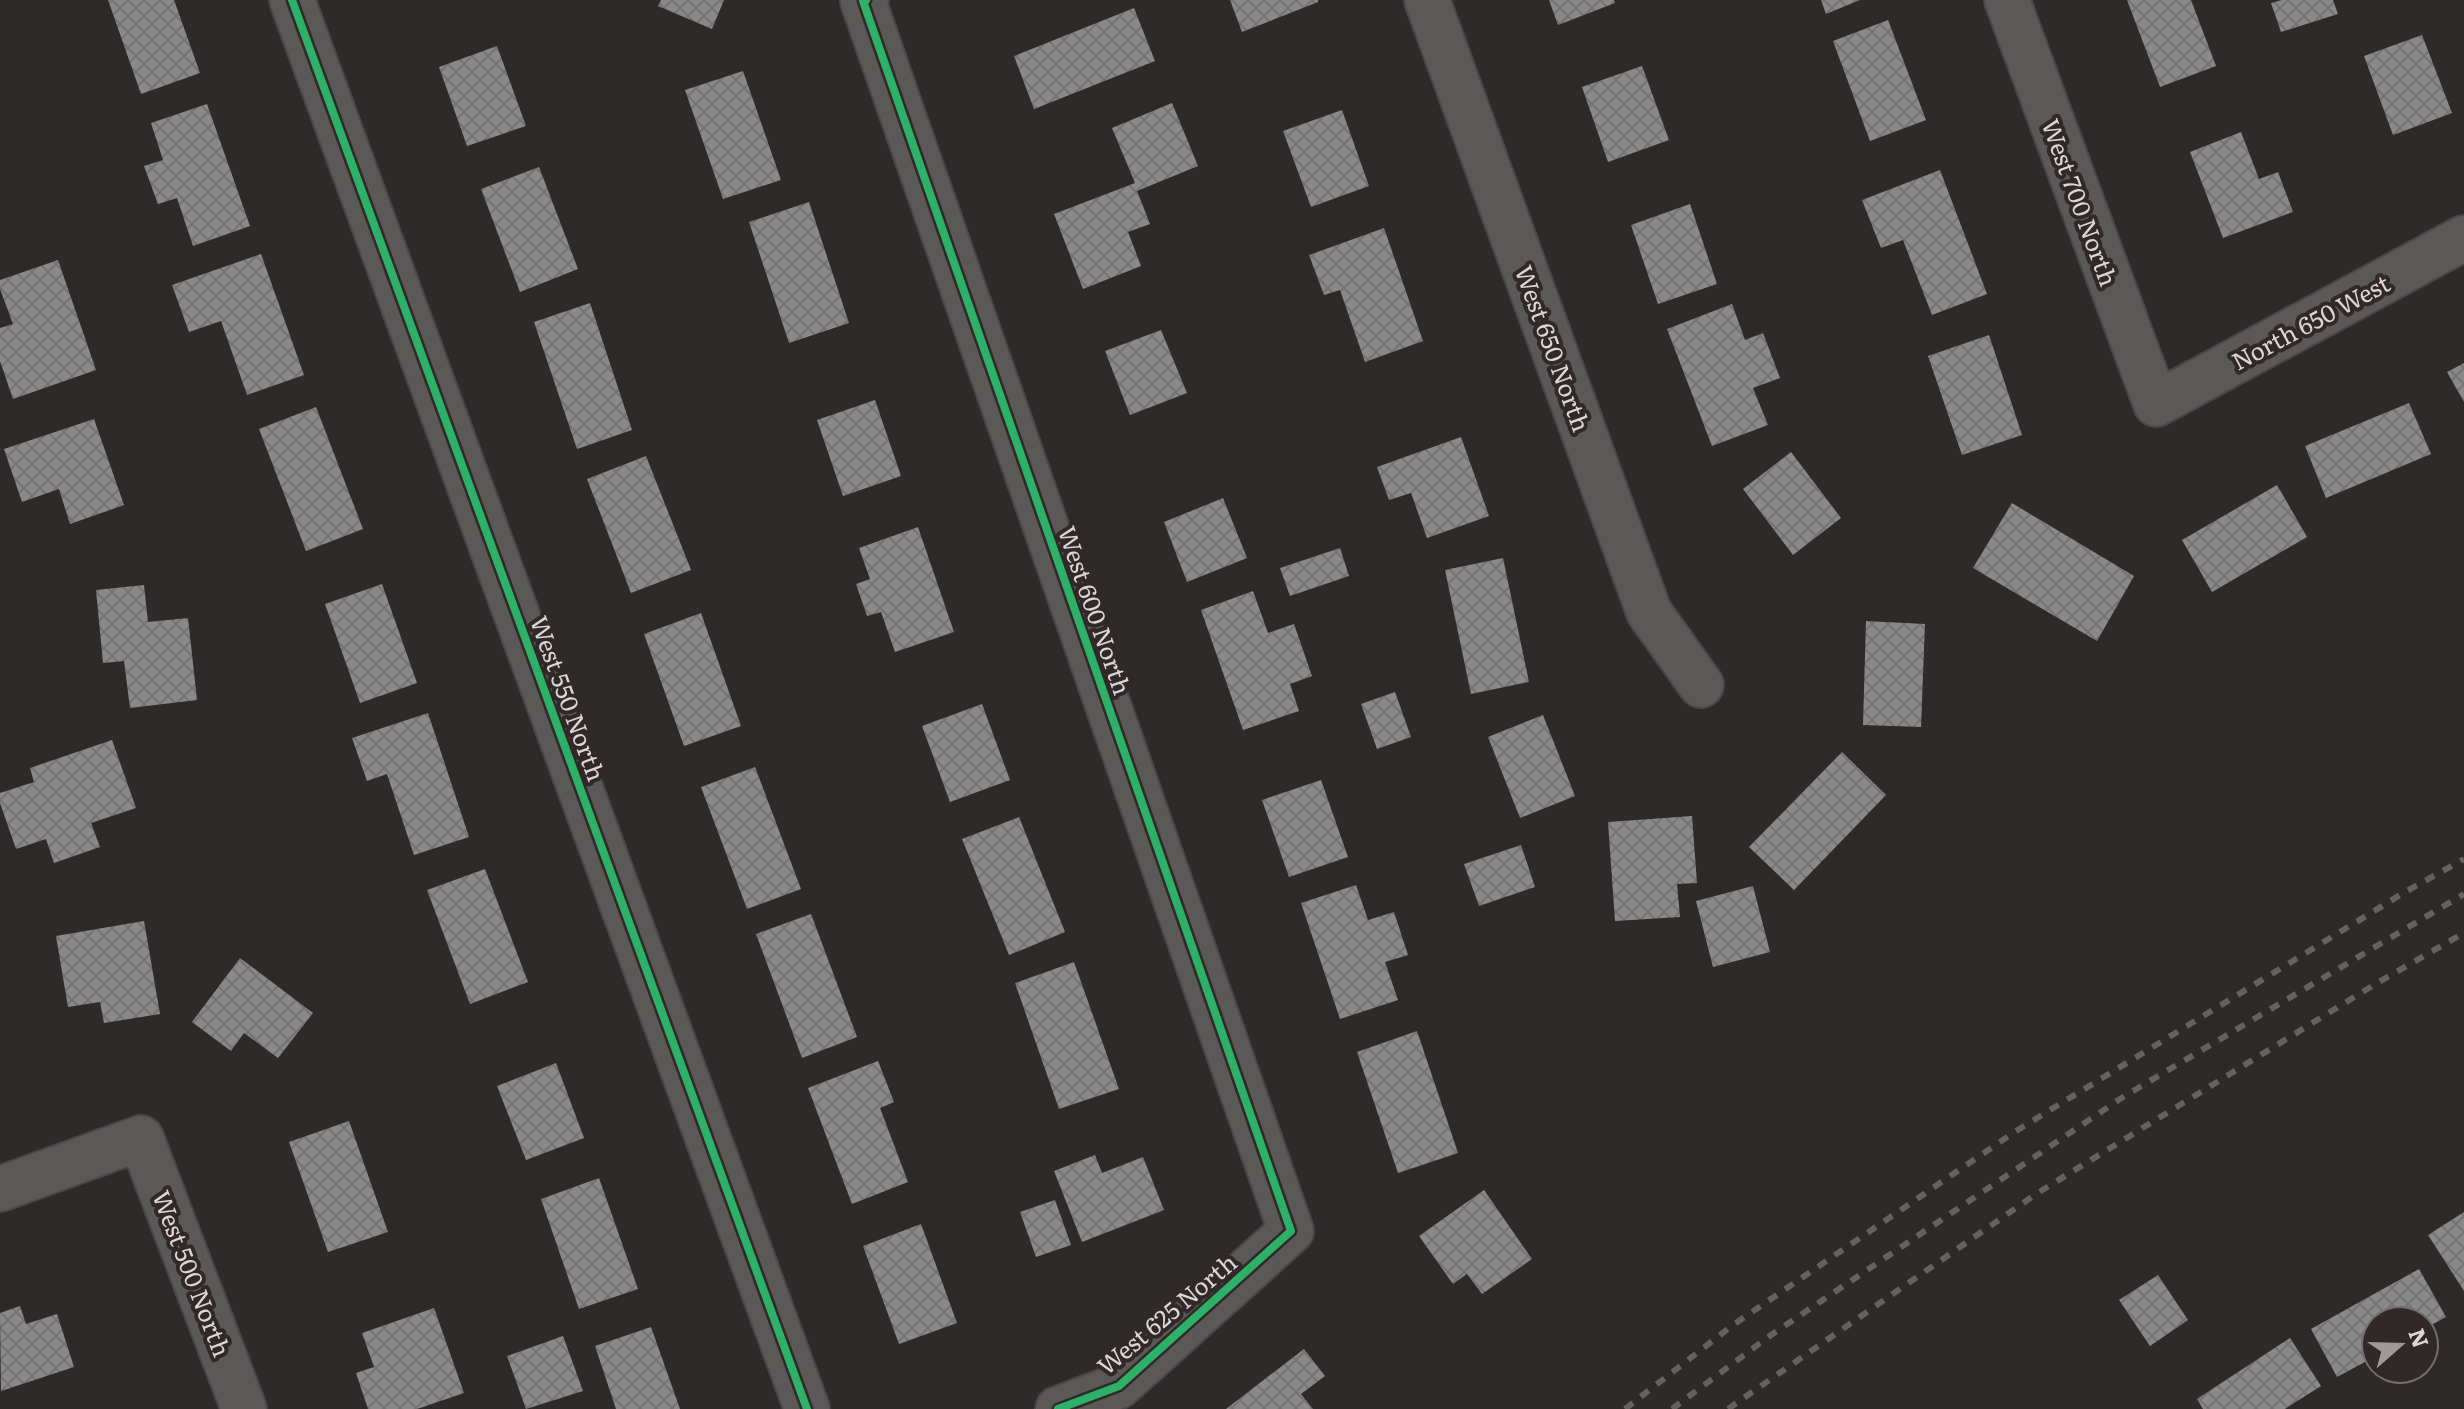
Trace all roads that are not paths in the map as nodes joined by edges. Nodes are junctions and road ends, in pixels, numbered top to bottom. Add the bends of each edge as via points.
1 (292, 0) edge
2 (865, 0) edge
3 (1427, 0) edge
4 (2007, 0) edge
5 (2464, 238) edge
6 (2156, 404) joint
7 (1701, 685) dead end
8 (0, 1189) edge
9 (1291, 1231) joint
10 (244, 1409) edge
11 (807, 1409) edge
12 (1058, 1409) edge

1 - 11 street, West 550 North
2 - 9 street, West 600 North
3 - 7 street, West 650 North via 1649,612
4 - 6 street, West 700 North
5 - 6 street, North 650 West
8 - 10 street, West 500 North via 141,1138
9 - 12 street, West 625 North via 1119,1386

